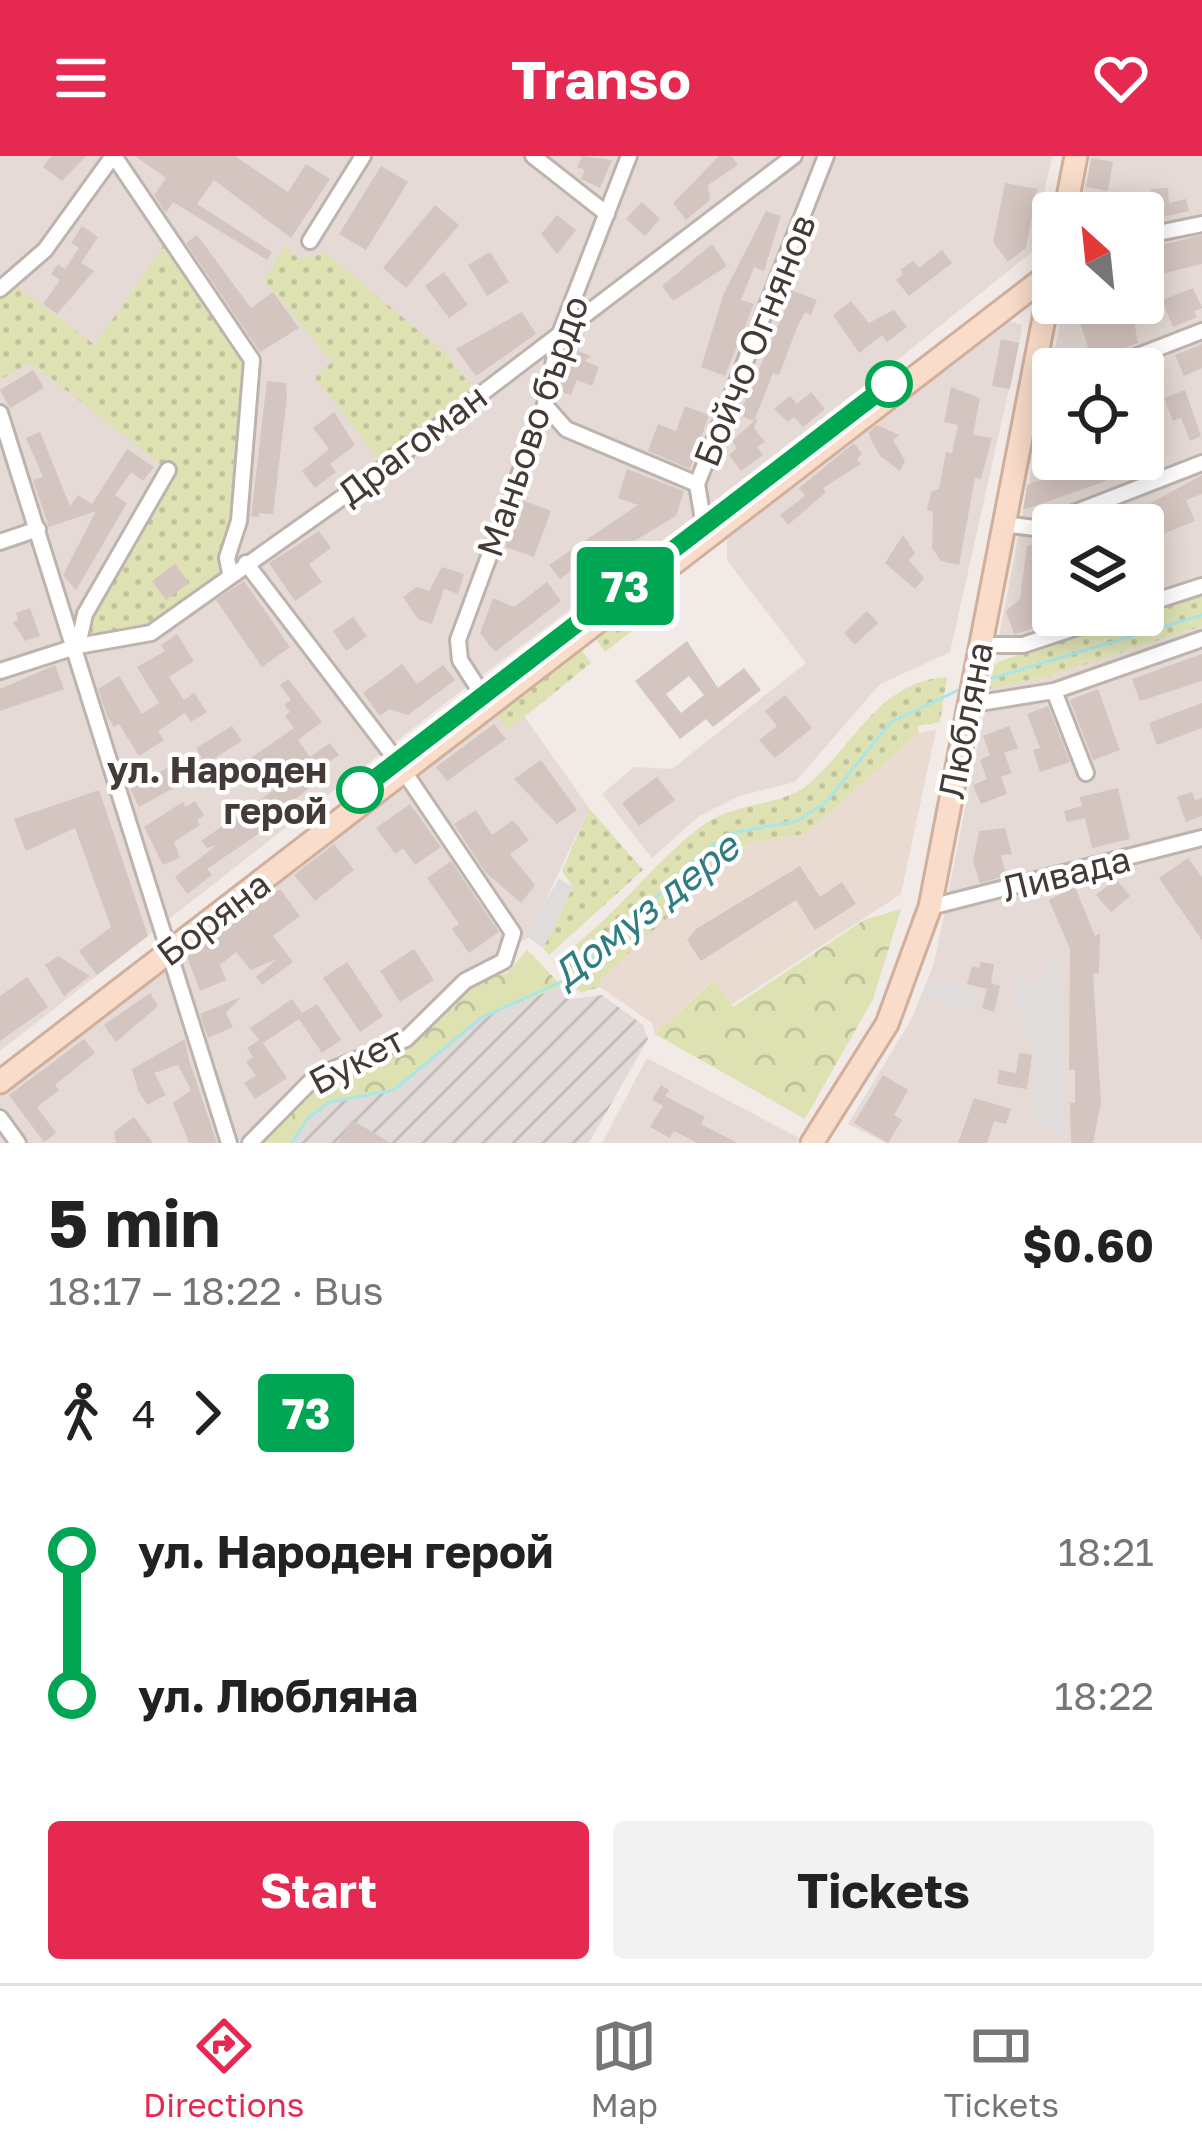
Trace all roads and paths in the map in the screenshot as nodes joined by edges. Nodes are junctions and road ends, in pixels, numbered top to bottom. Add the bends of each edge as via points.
1 (114, 156) edge
2 (363, 156) edge
3 (532, 156) edge
4 (629, 156) edge
5 (794, 156) edge
6 (826, 156) edge
7 (1076, 156) edge
8 (1069, 192) edge
9 (607, 214) junction
10 (1202, 224) edge
11 (1164, 232) edge
12 (310, 242) dead end
13 (1032, 275) edge
14 (1032, 288) edge
15 (0, 289) edge
16 (1042, 324) edge
17 (1202, 331) edge
18 (559, 336) junction
19 (1158, 348) edge
20 (1032, 397) edge
21 (1027, 399) junction
22 (545, 405) junction
23 (0, 413) edge
24 (1202, 463) edge
25 (168, 470) dead end
26 (697, 484) junction
27 (1003, 524) junction
28 (704, 526) junction
29 (38, 529) junction
30 (0, 542) edge
31 (246, 563) junction
32 (230, 573) junction
33 (1202, 586) edge
34 (1164, 598) edge
35 (1050, 636) edge
36 (1202, 639) edge
37 (979, 645) junction
38 (78, 646) junction
39 (0, 671) edge
40 (1054, 691) junction
41 (970, 692) junction
42 (482, 694) junction
43 (400, 766) junction
44 (1086, 772) dead end
45 (1202, 838) edge
46 (930, 908) junction
47 (166, 947) junction
48 (0, 1064) edge
49 (0, 1082) edge
50 (0, 1118) edge
51 (822, 1140) edge
52 (18, 1143) edge
53 (229, 1143) edge
54 (250, 1143) edge

1 - 15 street via 45,250
1 - 32 street via 252,360
2 - 12 street
3 - 9 street
4 - 9 street, Маньово бърдо
5 - 18 street, Драгоман
6 - 26 street, Бойчо Огнянов
7 - 8 street
9 - 18 street, Маньово бърдо
10 - 11 street
13 - 28 street, Боряна
14 - 43 street, Боряна
16 - 21 street, Любляна
17 - 19 street
18 - 22 street, Маньово бърдо
18 - 31 street, Драгоман
20 - 21 street
21 - 27 street, Любляна
22 - 26 street via 566,429
22 - 42 street, Маньово бърдо via 458,640 460,660
23 - 29 street
24 - 27 street via 1035,528
25 - 38 street via 85,614
26 - 28 street, Бойчо Огнянов
27 - 37 street, Любляна
28 - 42 street, Боряна
29 - 30 street
29 - 38 street
31 - 32 street, Драгоман
31 - 43 street
32 - 38 street, Драгоман via 151,633
33 - 34 street
35 - 37 street
36 - 40 street
37 - 41 street, Любляна
38 - 39 street, Драгоман
38 - 47 street
40 - 41 street
40 - 44 street
41 - 46 street, Любляна
42 - 43 street, Боряна
43 - 47 street, Боряна
43 - 54 street, Букет via 513,933 504,962 465,981 406,1039 316,1077
45 - 46 street, Ливада
46 - 51 street, Любляна via 893,1010
47 - 48 street, Боряна
47 - 49 street, Боряна
47 - 53 street
50 - 52 street

